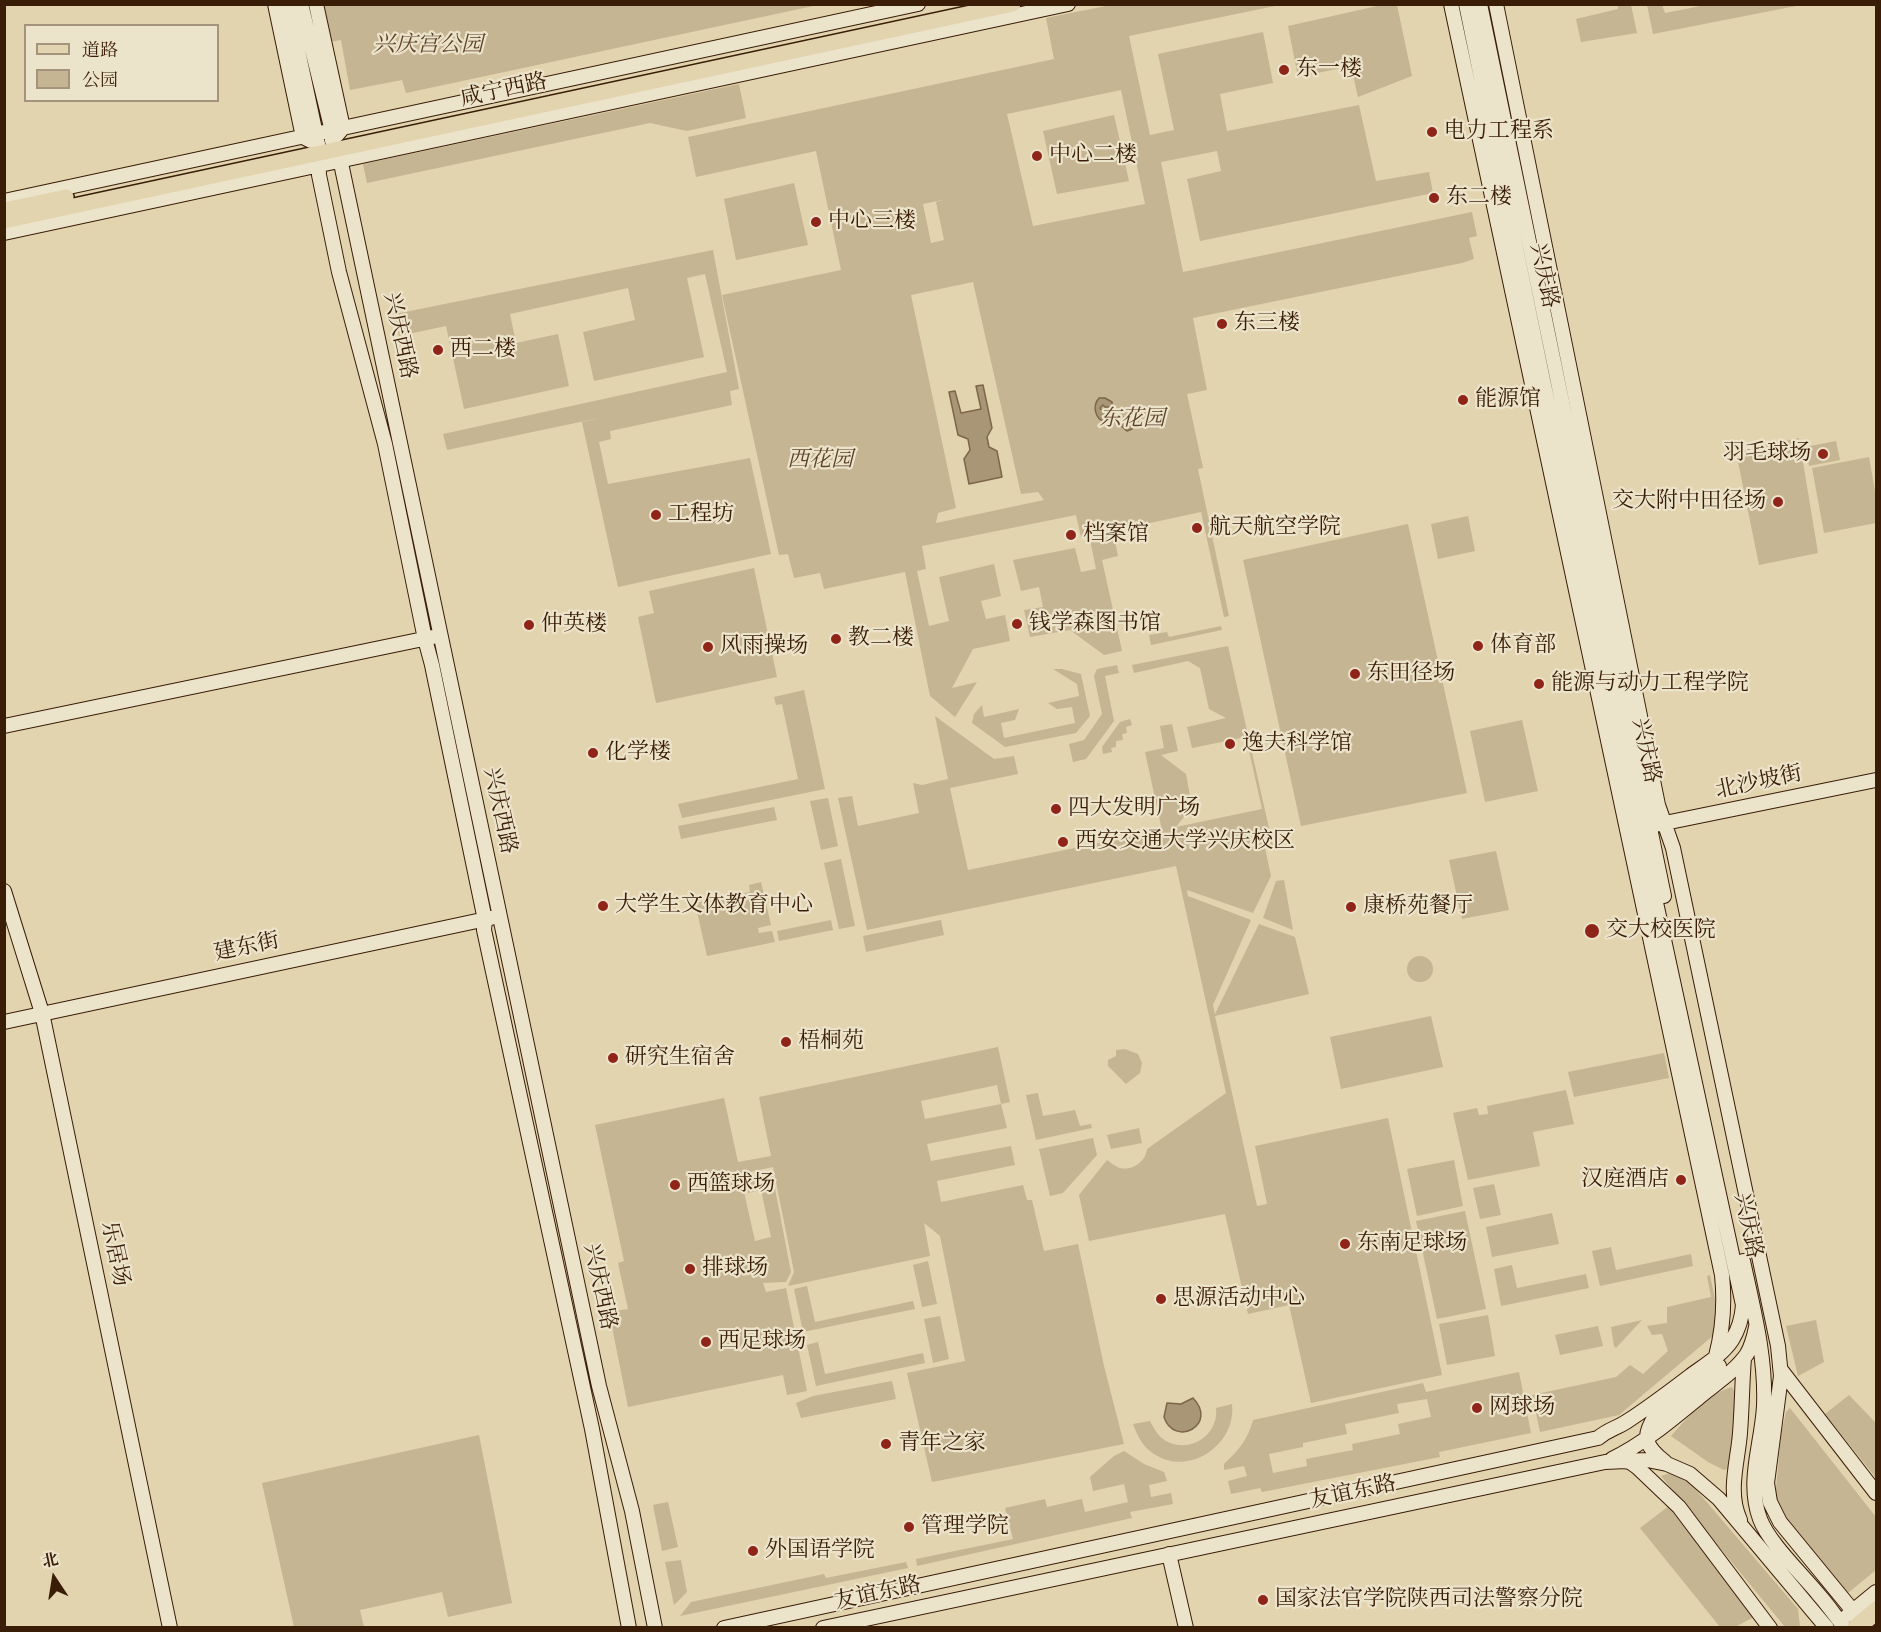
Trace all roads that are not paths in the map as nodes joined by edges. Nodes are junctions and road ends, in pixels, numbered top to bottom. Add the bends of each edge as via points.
1 (274, 4) edge
2 (288, 4) edge
3 (301, 4) edge
4 (316, 4) edge
5 (918, 4) edge
6 (969, 4) edge
7 (1013, 4) edge
8 (1068, 4) edge
9 (1451, 4) edge
10 (1466, 4) edge
11 (1480, 4) edge
12 (1496, 4) edge
13 (326, 145) junction
14 (4, 201) edge
15 (4, 210) edge
16 (4, 221) edge
17 (4, 234) edge
18 (441, 636) junction
19 (425, 639) junction
20 (4, 726) edge
21 (1876, 780) edge
22 (1664, 824) junction
23 (1649, 827) junction
24 (4, 891) edge
25 (499, 916) junction
26 (484, 920) junction
27 (42, 1013) junction
28 (4, 1022) edge
29 (1756, 1322) junction
30 (1721, 1357) junction
31 (1744, 1358) junction
32 (1780, 1370) junction
33 (1763, 1378) junction
34 (1646, 1438) junction
35 (1612, 1461) junction
36 (1667, 1464) junction
37 (1876, 1494) edge
38 (1747, 1532) junction
39 (1168, 1554) junction
40 (1876, 1592) edge
41 (1876, 1611) edge
42 (1842, 1624) edge
43 (170, 1628) edge
44 (629, 1628) edge
45 (655, 1628) edge
46 (724, 1628) edge
47 (823, 1628) edge
48 (1186, 1628) edge
49 (1770, 1628) edge

1 - 13 main road
2 - 13 main road, 兴庆西路
3 - 13 main road, 兴庆西路
4 - 13 main road
5 - 13 main road
6 - 13 main road, 咸宁西路
7 - 13 main road, 咸宁西路
8 - 13 main road
9 - 30 main road via 1722,1275 1725,1299
10 - 30 main road, 兴庆路 via 1743,1305 1741,1321
11 - 23 main road, 兴庆路
12 - 22 main road
13 - 14 main road
13 - 15 main road, 咸宁西路
13 - 16 main road, 咸宁西路
13 - 17 main road
13 - 18 main road, 兴庆西路
13 - 19 main road, 兴庆西路 via 319,175 339,272 385,444
18 - 19 main road
18 - 25 main road, 兴庆西路
19 - 20 main road
19 - 26 main road, 兴庆西路
21 - 22 main road, 北沙坡街
22 - 23 main road, 北沙坡街
22 - 32 main road via 1675,860
23 - 29 main road, 兴庆路
24 - 27 main road, 乐居场
25 - 26 main road, 建东街
25 - 45 main road, 兴庆西路 via 598,1386 632,1511
26 - 27 main road, 建东街
26 - 44 main road, 兴庆西路 via 592,1430
27 - 28 main road, 建东街
27 - 43 main road, 乐居场
29 - 31 main road via 1753,1343
29 - 33 main road, 兴庆路
30 - 31 main road
30 - 34 main road via 1708,1375 1656,1415
30 - 46 main road, 友谊东路 via 1598,1438
31 - 33 main road via 1755,1364
31 - 34 main road
31 - 38 main road via 1734,1500
32 - 37 main road
32 - 42 main road via 1767,1483 1770,1502
33 - 42 main road, 兴庆路 via 1764,1406 1754,1474 1761,1522
34 - 35 main road
34 - 36 main road via 1649,1447
35 - 36 main road, 友谊东路
35 - 39 main road, 友谊东路
35 - 49 main road via 1630,1462 1679,1507
36 - 38 main road, 友谊东路 via 1701,1482
38 - 42 main road, 友谊东路
39 - 47 main road, 友谊东路
39 - 48 main road
40 - 42 main road
41 - 42 highway

